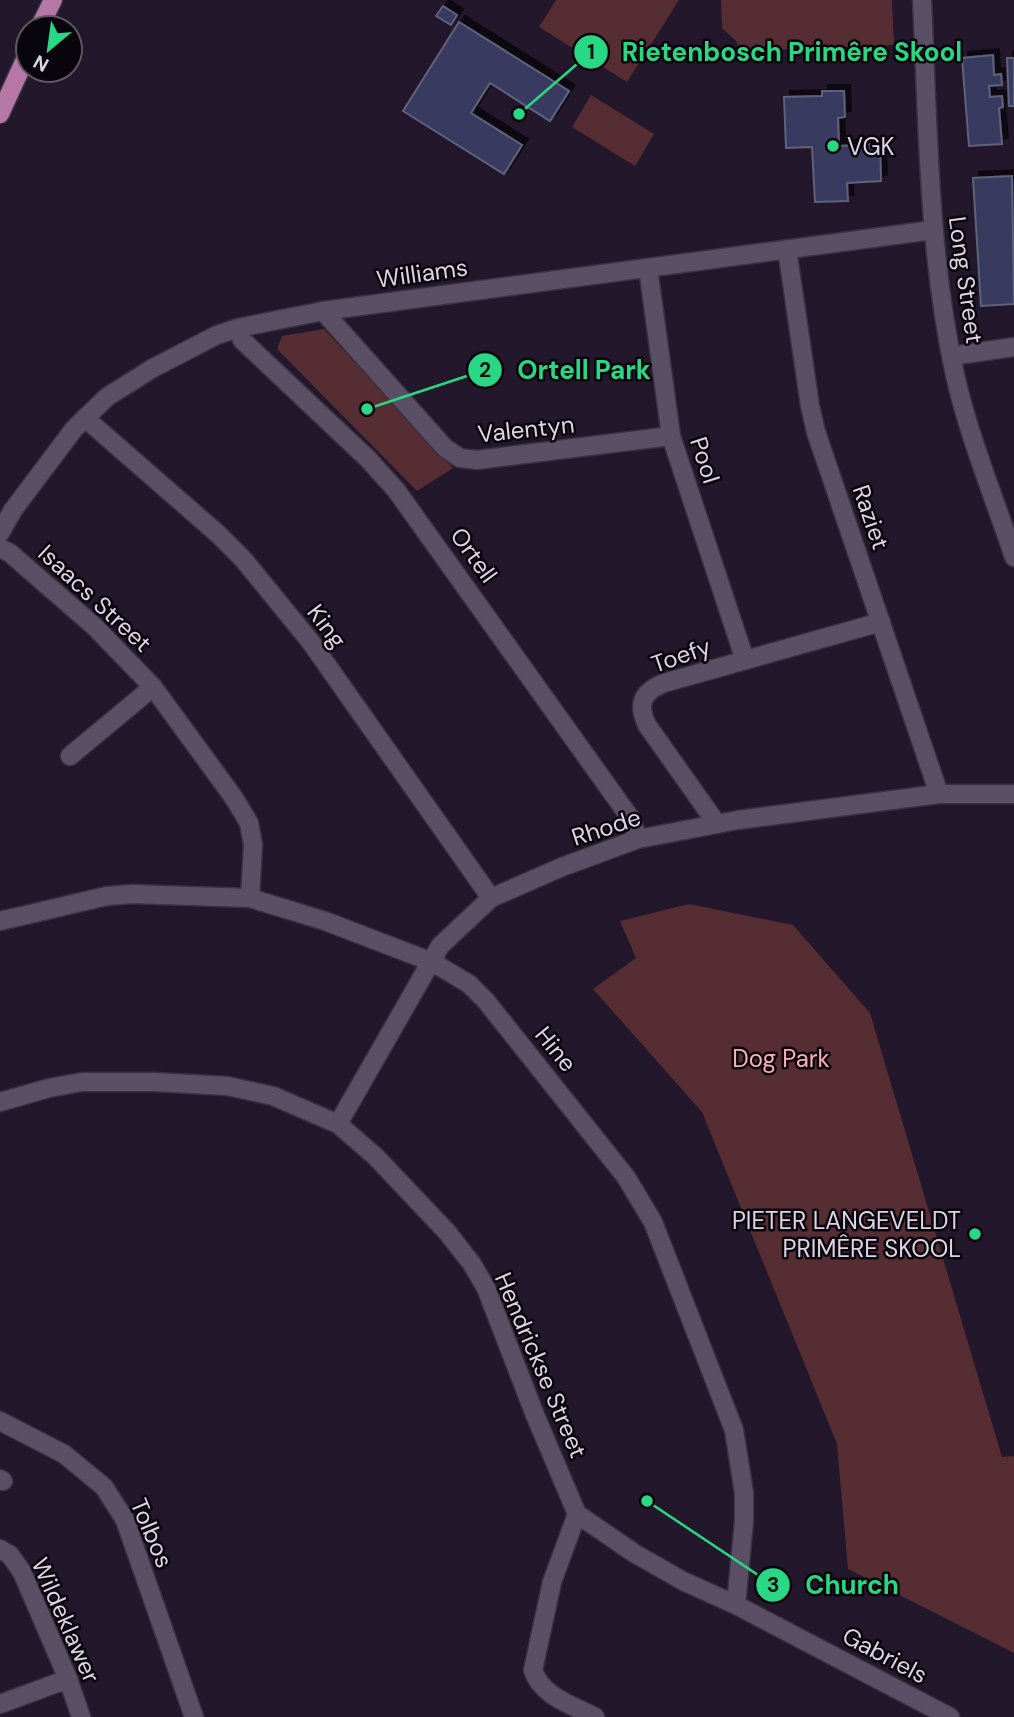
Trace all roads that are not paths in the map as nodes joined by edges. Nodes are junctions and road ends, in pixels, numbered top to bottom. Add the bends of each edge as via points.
1 (922, 0) edge
2 (14, 84) edge
3 (0, 114) edge
4 (933, 230) junction
5 (786, 248) junction
6 (648, 268) junction
7 (323, 311) junction
8 (238, 328) junction
9 (1014, 347) edge
10 (952, 356) junction
11 (85, 418) junction
12 (671, 436) junction
13 (0, 533) edge
14 (0, 548) edge
15 (1014, 557) edge
16 (881, 622) junction
17 (745, 660) junction
18 (153, 687) junction
19 (70, 756) dead end
20 (940, 794) junction
21 (1014, 794) edge
22 (717, 824) junction
23 (638, 839) junction
24 (250, 898) junction
25 (491, 898) junction
26 (0, 921) edge
27 (432, 962) junction
28 (0, 1102) edge
29 (338, 1125) junction
30 (0, 1421) edge
31 (577, 1514) junction
32 (0, 1549) edge
33 (736, 1605) junction
34 (68, 1679) junction
35 (0, 1704) edge
36 (81, 1717) edge
37 (194, 1717) edge
38 (595, 1717) edge
39 (950, 1717) edge

1 - 4 street, Long Street
2 - 3 main road
4 - 5 street, Williams
4 - 10 street, Long Street
5 - 6 street, Williams
5 - 16 street, Raziet via 816,432
6 - 7 street, Williams
6 - 12 street, Pool
7 - 8 street, Williams
7 - 12 street, Valentyn via 445,448 460,458 532,455
8 - 11 street, Williams via 153,368 107,397
8 - 23 street, Ortell via 242,340 396,490 631,819
9 - 10 street
10 - 15 street, Long Street via 969,425
11 - 13 street, Williams
11 - 25 street, King via 243,559 310,641
12 - 17 street, Pool
14 - 18 street, Isaacs Street via 95,628
16 - 17 street, Toefy
16 - 20 street, Raziet
17 - 22 street, Toefy via 656,686 642,702 647,725
18 - 19 street, Isaacs Street
18 - 24 street, Isaacs Street via 248,823 253,845
20 - 21 street, Rhode
20 - 22 street, Rhode
22 - 23 street, Rhode
23 - 25 street, Rhode
24 - 26 street, Hine via 107,896
24 - 27 street, Hine
25 - 27 street, Rhode via 440,946
27 - 29 street, Rhode
27 - 33 street, Hine via 470,984 486,1001 626,1177 653,1222 734,1430 744,1493
28 - 29 street, Hendrickse Street via 82,1082 227,1086 273,1096
29 - 31 street, Hendrickse Street via 376,1157 472,1264 486,1288
30 - 37 street, Tolbos via 64,1454 104,1487 125,1520
31 - 33 street, Gabriels via 634,1553
31 - 38 street via 552,1582 533,1670 544,1689
32 - 34 street, Wildeklawer via 22,1572
33 - 39 street, Gabriels
34 - 35 street
34 - 36 street, Wildeklawer

